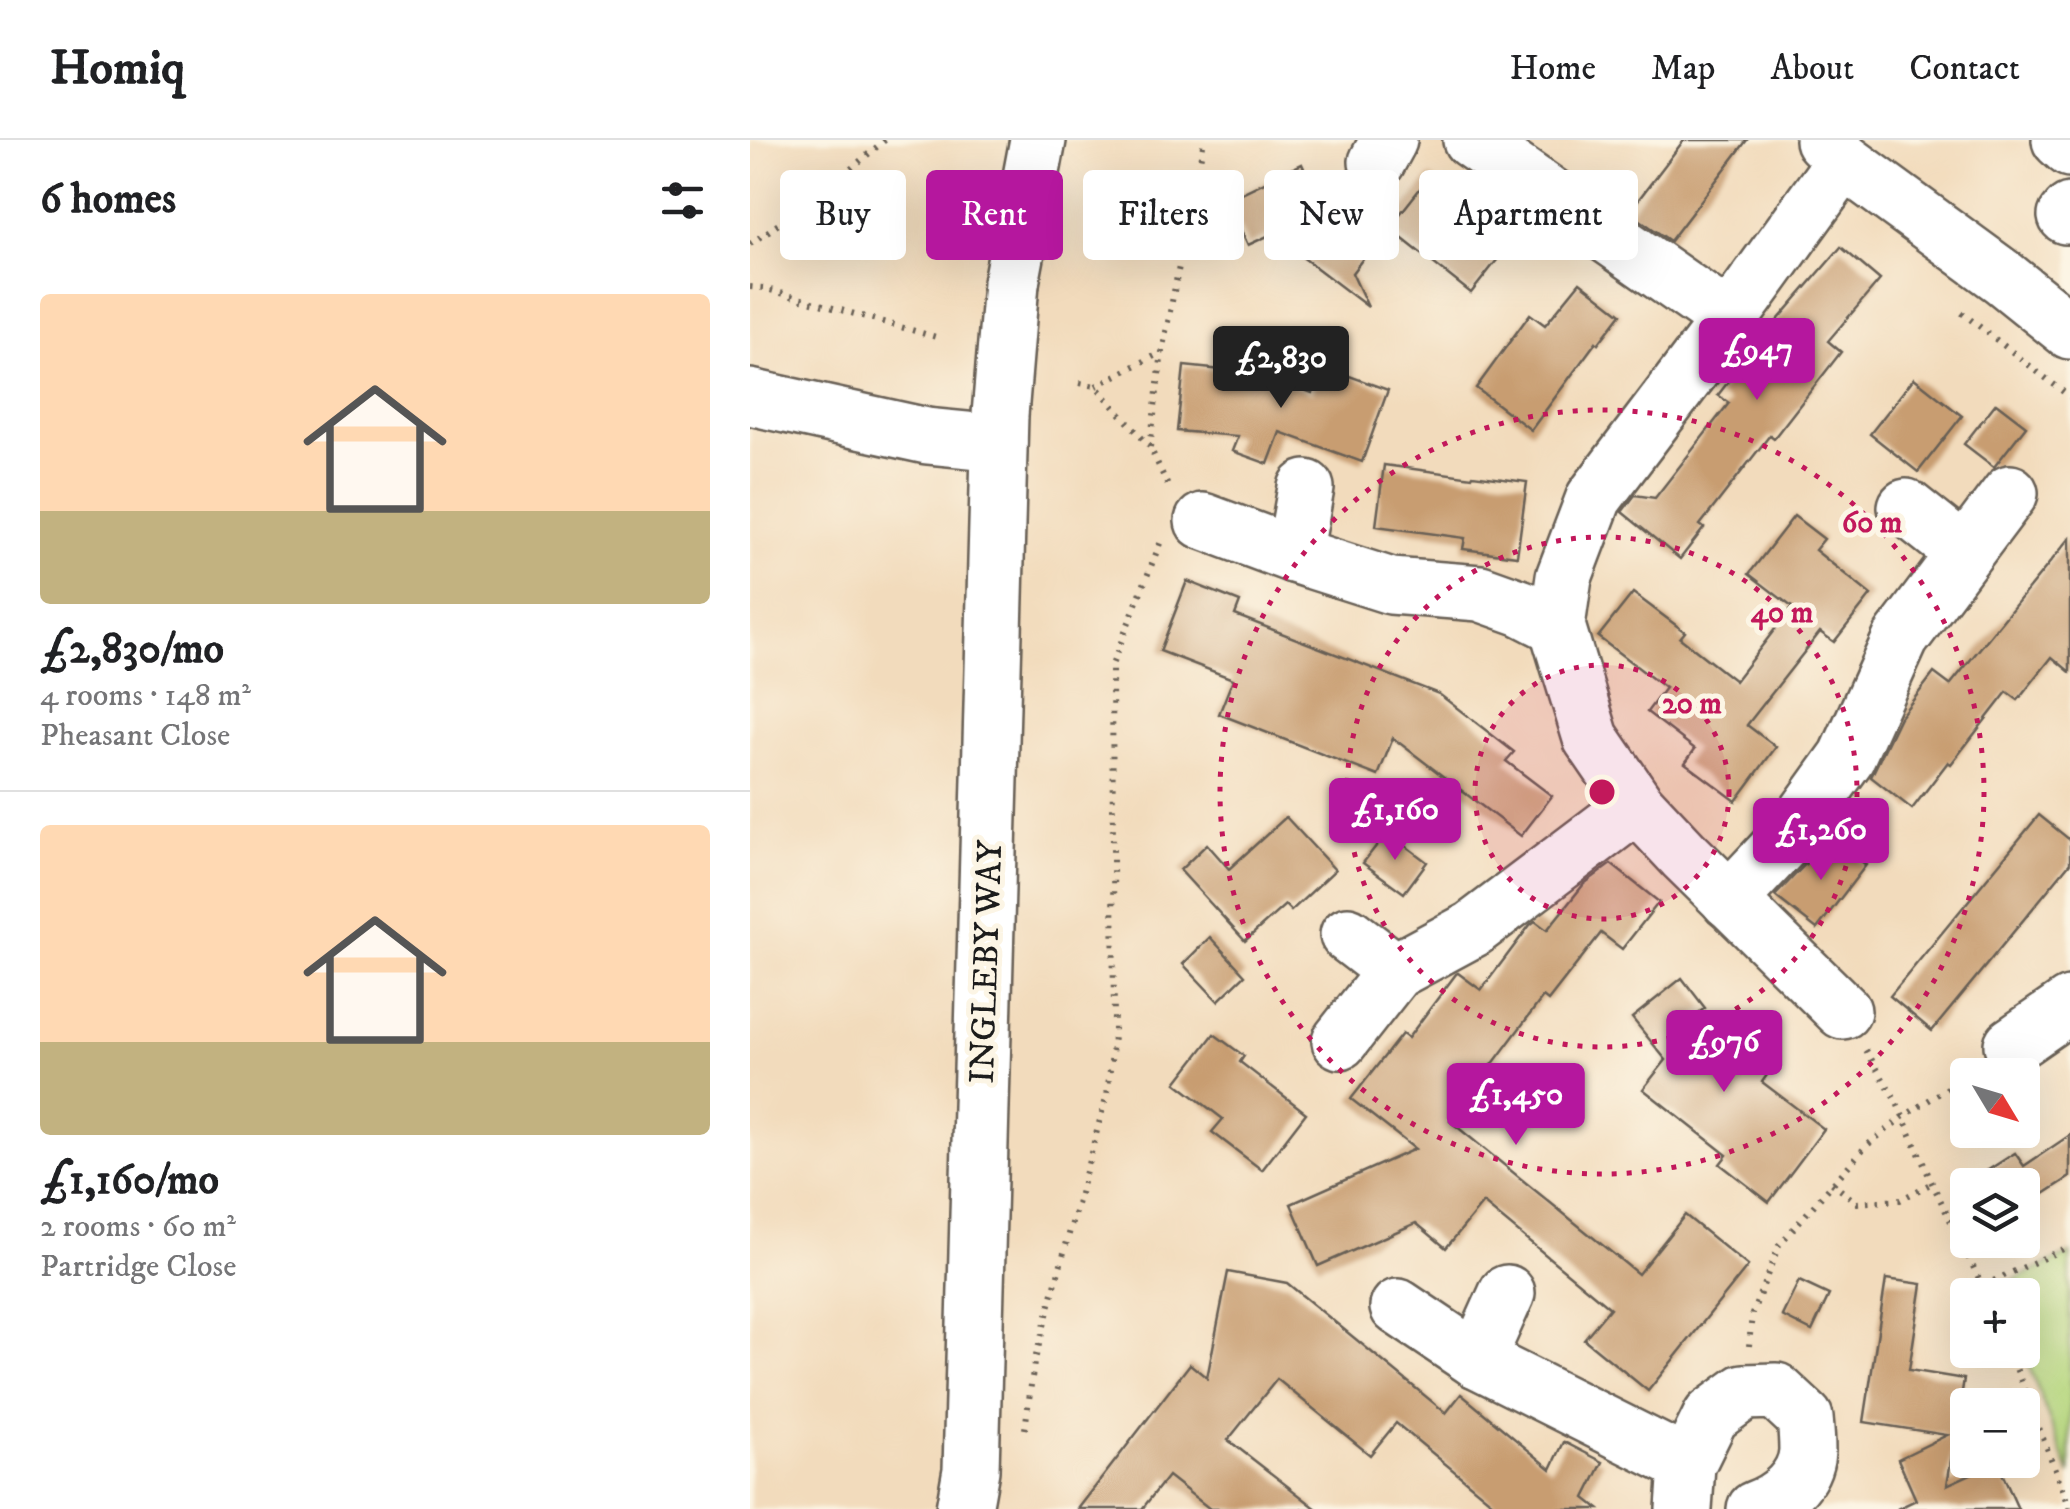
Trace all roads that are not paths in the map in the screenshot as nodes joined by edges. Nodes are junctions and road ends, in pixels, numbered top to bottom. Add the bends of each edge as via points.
1 (1038, 140) edge
2 (1470, 140) edge
3 (2060, 140) edge
4 (2070, 149) edge
5 (1834, 150) edge
6 (1729, 320) junction
7 (2070, 331) edge
8 (750, 398) edge
9 (1000, 429) junction
10 (1306, 488) dead end
11 (2010, 493) dead end
12 (1906, 508) dead end
13 (1180, 521) road end
14 (1964, 553) junction
15 (1294, 555) junction
16 (1557, 626) junction
17 (1637, 806) junction
18 (1729, 900) junction
19 (1348, 935) dead end
20 (1395, 971) junction
21 (2070, 1004) edge
22 (1843, 1011) road end
23 (1340, 1041) dead end
24 (2012, 1045) road end
25 (1507, 1293) dead end
26 (1398, 1307) dead end
27 (1478, 1360) junction
28 (1686, 1487) edge
29 (1788, 1501) edge
30 (964, 1509) edge

1 - 9 street, INGLEBY WAY, bridge via 1011,283
2 - 6 street
3 - 4 street
5 - 6 street
5 - 7 street
6 - 16 street via 1594,498 1564,577
8 - 9 street via 927,436
9 - 30 street, INGLEBY WAY via 971,1470
10 - 15 street
11 - 14 street
12 - 14 street
13 - 15 street
14 - 18 street via 1901,638 1847,757 1794,832
15 - 16 street via 1391,586 1480,593
16 - 17 street via 1591,738
17 - 18 street
17 - 20 street via 1473,929
18 - 22 street
19 - 20 street
20 - 23 street
21 - 24 street
25 - 27 street
26 - 27 street
27 - 28 street
28 - 29 street via 1712,1416 1744,1392 1776,1390 1805,1418 1807,1455

